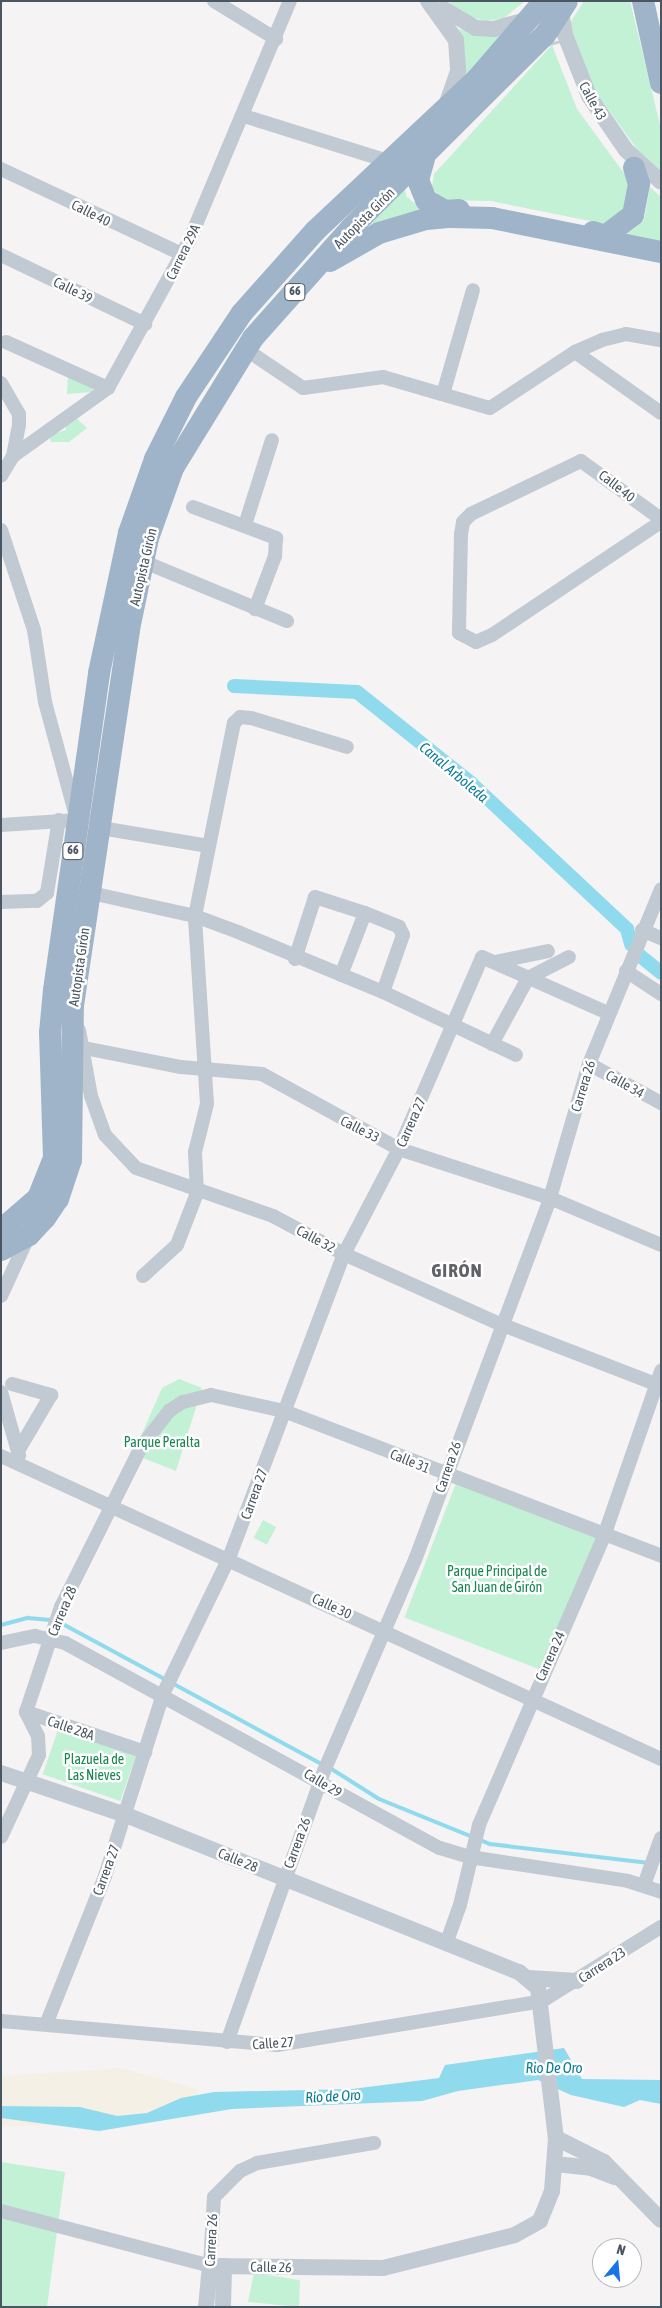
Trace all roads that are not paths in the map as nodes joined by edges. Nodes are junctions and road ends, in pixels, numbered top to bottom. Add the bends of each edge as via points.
1 (214, 1) edge
2 (290, 1) edge
3 (428, 1) edge
4 (440, 1) edge
5 (544, 1) edge
6 (559, 1) edge
7 (567, 1) edge
8 (642, 1) edge
9 (529, 19) junction
10 (276, 39) junction
11 (546, 45) junction
12 (661, 84) edge
13 (444, 110) junction
14 (244, 116) junction
15 (424, 159) junction
16 (391, 162) junction
17 (634, 168) junction
18 (1, 169) edge
19 (661, 182) edge
20 (661, 190) edge
21 (661, 252) edge
22 (182, 254) junction
23 (1, 255) edge
24 (299, 287) junction
25 (473, 290) dead end
26 (145, 324) junction
27 (661, 340) edge
28 (6, 342) dead end
29 (245, 349) junction
30 (575, 352) junction
31 (1, 383) edge
32 (108, 388) junction
33 (442, 394) junction
34 (661, 413) edge
35 (272, 440) dead end
36 (13, 456) junction
37 (1, 476) edge
38 (193, 507) dead end
39 (661, 521) edge
40 (245, 525) junction
41 (1, 530) edge
42 (142, 560) junction
43 (255, 609) junction
44 (287, 621) dead end
45 (347, 747) dead end
46 (68, 820) junction
47 (1, 825) edge
48 (101, 828) junction
49 (209, 846) junction
50 (661, 889) edge
51 (90, 894) junction
52 (1, 902) edge
53 (365, 913) junction
54 (195, 916) junction
55 (642, 930) junction
56 (661, 938) edge
57 (548, 951) dead end
58 (570, 957) dead end
59 (295, 960) junction
60 (495, 962) junction
61 (626, 971) junction
62 (341, 975) junction
63 (528, 978) junction
64 (383, 992) junction
65 (661, 994) edge
66 (73, 1005) junction
67 (608, 1013) junction
68 (452, 1025) junction
69 (492, 1044) junction
70 (84, 1048) junction
71 (516, 1055) dead end
72 (589, 1064) junction
73 (204, 1069) junction
74 (661, 1103) edge
75 (399, 1149) junction
76 (197, 1193) junction
77 (550, 1198) junction
78 (1, 1230) edge
79 (28, 1235) junction
80 (661, 1245) edge
81 (1, 1250) edge
82 (344, 1254) junction
83 (143, 1276) dead end
84 (1, 1296) edge
85 (500, 1324) junction
86 (661, 1371) edge
87 (659, 1385) edge
88 (6, 1388) edge
89 (183, 1402) joint
90 (284, 1411) junction
91 (18, 1452) junction
92 (1, 1456) edge
93 (22, 1465) junction
94 (445, 1474) junction
95 (111, 1505) junction
96 (604, 1536) junction
97 (661, 1556) edge
98 (229, 1558) junction
99 (386, 1631) junction
100 (52, 1633) junction
101 (1, 1643) edge
102 (165, 1691) junction
103 (530, 1701) junction
104 (26, 1712) junction
105 (145, 1752) junction
106 (661, 1759) edge
107 (1, 1773) edge
108 (322, 1776) junction
109 (30, 1782) junction
110 (126, 1815) junction
111 (1, 1837) edge
112 (659, 1844) edge
113 (472, 1851) junction
114 (284, 1878) junction
115 (646, 1878) junction
116 (661, 1892) edge
117 (661, 1927) edge
118 (446, 1944) junction
119 (530, 1978) junction
120 (577, 1981) junction
121 (543, 2008) junction
122 (1, 2021) edge
123 (47, 2022) junction
124 (227, 2042) junction
125 (556, 2130) junction
126 (374, 2143) dead end
127 (555, 2164) junction
128 (626, 2182) junction
129 (1, 2211) edge
130 (661, 2220) edge
131 (217, 2266) junction
132 (206, 2307) edge
133 (223, 2307) edge

1 - 10 street
2 - 10 street, Carrera 29A
3 - 13 street via 453,30 458,50 456,81
4 - 9 street via 459,22 476,28 494,29
5 - 9 highway, Autopista Girón / 66
6 - 19 street, Calle 43 via 565,35 589,96 626,150
7 - 11 highway, Autopista Girón / 66
8 - 12 highway
9 - 13 highway, Autopista Girón / 66
10 - 14 street, Carrera 29A
11 - 15 highway, Autopista Girón / 66
11 - 17 street, Calle 43 via 591,114
13 - 16 highway, Autopista Girón / 66
14 - 16 street
14 - 22 street, Carrera 29A
15 - 17 highway via 421,191 435,207 520,213 605,236 633,215 639,192
15 - 24 highway, Autopista Girón / 66 via 351,228
16 - 46 highway, Autopista Girón / 66 via 314,231 242,312 164,440 145,483 115,587
17 - 20 street, Calle 43
18 - 22 street, Calle 40
21 - 24 highway via 492,218 426,219 379,233 336,256
22 - 26 street, Carrera 29A
23 - 26 street, Calle 39
24 - 29 highway, Autopista Girón / 66
25 - 33 street
26 - 32 street, Carrera 29A
27 - 30 street via 626,334
28 - 32 street
29 - 33 street via 303,388 383,376
29 - 42 highway, Autopista Girón / 66 via 182,449
30 - 33 street via 490,408
30 - 34 street
31 - 36 street via 19,414
32 - 36 street, Carrera 29A
35 - 40 street
36 - 37 street
38 - 40 street
39 - 39 street, Calle 40 via 492,635 476,642 466,640 459,633 463,522 571,463 581,461 592,466
40 - 43 street via 270,534 278,547
41 - 46 street via 34,630 44,702
42 - 43 street
42 - 48 highway, Autopista Girón / 66
43 - 44 street
45 - 49 street via 251,718 237,719
46 - 47 street
46 - 52 street via 47,893 37,901
46 - 78 highway, Autopista Girón / 66 via 50,1033 54,1158 38,1198
48 - 49 street
48 - 51 highway, Autopista Girón / 66
49 - 54 street
50 - 55 street, Carrera 26
51 - 54 street
51 - 66 highway, Autopista Girón / 66
53 - 59 street via 315,897
53 - 62 street
53 - 64 street via 400,928 403,935
54 - 59 street
54 - 73 street
55 - 56 street
55 - 61 street, Carrera 26
57 - 60 street
58 - 63 street
59 - 62 street
60 - 63 street
60 - 68 street, Carrera 27 via 482,956
61 - 65 street
61 - 67 street, Carrera 26
62 - 64 street
63 - 67 street
63 - 69 street
64 - 68 street
66 - 70 street, Calle 32
66 - 79 highway, Autopista Girón / 66 via 72,1160 58,1198
67 - 72 street, Carrera 26
68 - 69 street
68 - 75 street, Carrera 27
69 - 71 street
70 - 73 street, Calle 33
70 - 76 street, Calle 32 via 91,1096 105,1135 136,1168
72 - 74 street, Calle 34
72 - 77 street, Carrera 26
73 - 75 street, Calle 33 via 278,1080 339,1119
73 - 76 street via 207,1104 195,1152
75 - 77 street, Calle 33
75 - 82 street, Carrera 27
76 - 82 street, Calle 32 via 273,1216
76 - 83 street via 177,1245
77 - 80 street, Calle 33
77 - 85 street, Carrera 26
79 - 81 highway, Autopista Girón / 66
79 - 84 street
82 - 85 street, Calle 32
82 - 90 street, Carrera 27
85 - 87 street, Calle 32
85 - 94 street, Carrera 26
86 - 87 street, Carrera 24
87 - 96 street, Carrera 24
88 - 91 street
88 - 91 street via 51,1395
89 - 90 street, Calle 31 via 211,1395
89 - 95 street, Carrera 28 via 155,1427
90 - 94 street, Calle 31
90 - 98 street, Carrera 27
91 - 93 street
92 - 93 street, Calle 30
93 - 95 street, Calle 30
94 - 96 street, Calle 31
94 - 99 street, Carrera 26
95 - 98 street, Calle 30
95 - 100 street, Carrera 28
96 - 97 street, Calle 31
96 - 103 street, Carrera 24
98 - 99 street, Calle 30
98 - 102 street, Carrera 27
99 - 103 street, Calle 30
99 - 108 street, Carrera 26
100 - 101 street
100 - 102 street, Calle 29
100 - 104 street, Carrera 28
102 - 105 street, Carrera 27
102 - 108 street, Calle 29
103 - 106 street, Calle 30
103 - 113 street, Carrera 24
104 - 105 street, Calle 28A
104 - 109 street via 40,1747
105 - 110 street, Carrera 27
107 - 109 street, Calle 28
108 - 113 street, Calle 29 via 408,1833
108 - 114 street, Carrera 26
109 - 110 street, Calle 28
109 - 111 street
110 - 114 street, Calle 28
110 - 123 street, Carrera 27
112 - 115 street
113 - 115 street, Calle 29
113 - 118 street, Carrera 24
114 - 118 street, Calle 28
114 - 124 street, Carrera 26
115 - 116 street, Calle 29
117 - 120 street, Carrera 23
118 - 119 street, Calle 28
119 - 120 street, Calle 28
119 - 121 street
120 - 121 street, Carrera 23
121 - 124 street, Calle 27 via 277,2045
121 - 125 street
122 - 123 street, Calle 27
123 - 124 street, Calle 27
125 - 127 street
125 - 128 street via 589,2151
126 - 131 street, Carrera 26 via 257,2163 240,2171 214,2197
127 - 128 street via 592,2168
127 - 131 street, Calle 26 via 552,2191 540,2221 515,2235 383,2268
128 - 130 street
129 - 131 street, Calle 26
131 - 132 street, Carrera 26
131 - 133 street, Carrera 26

